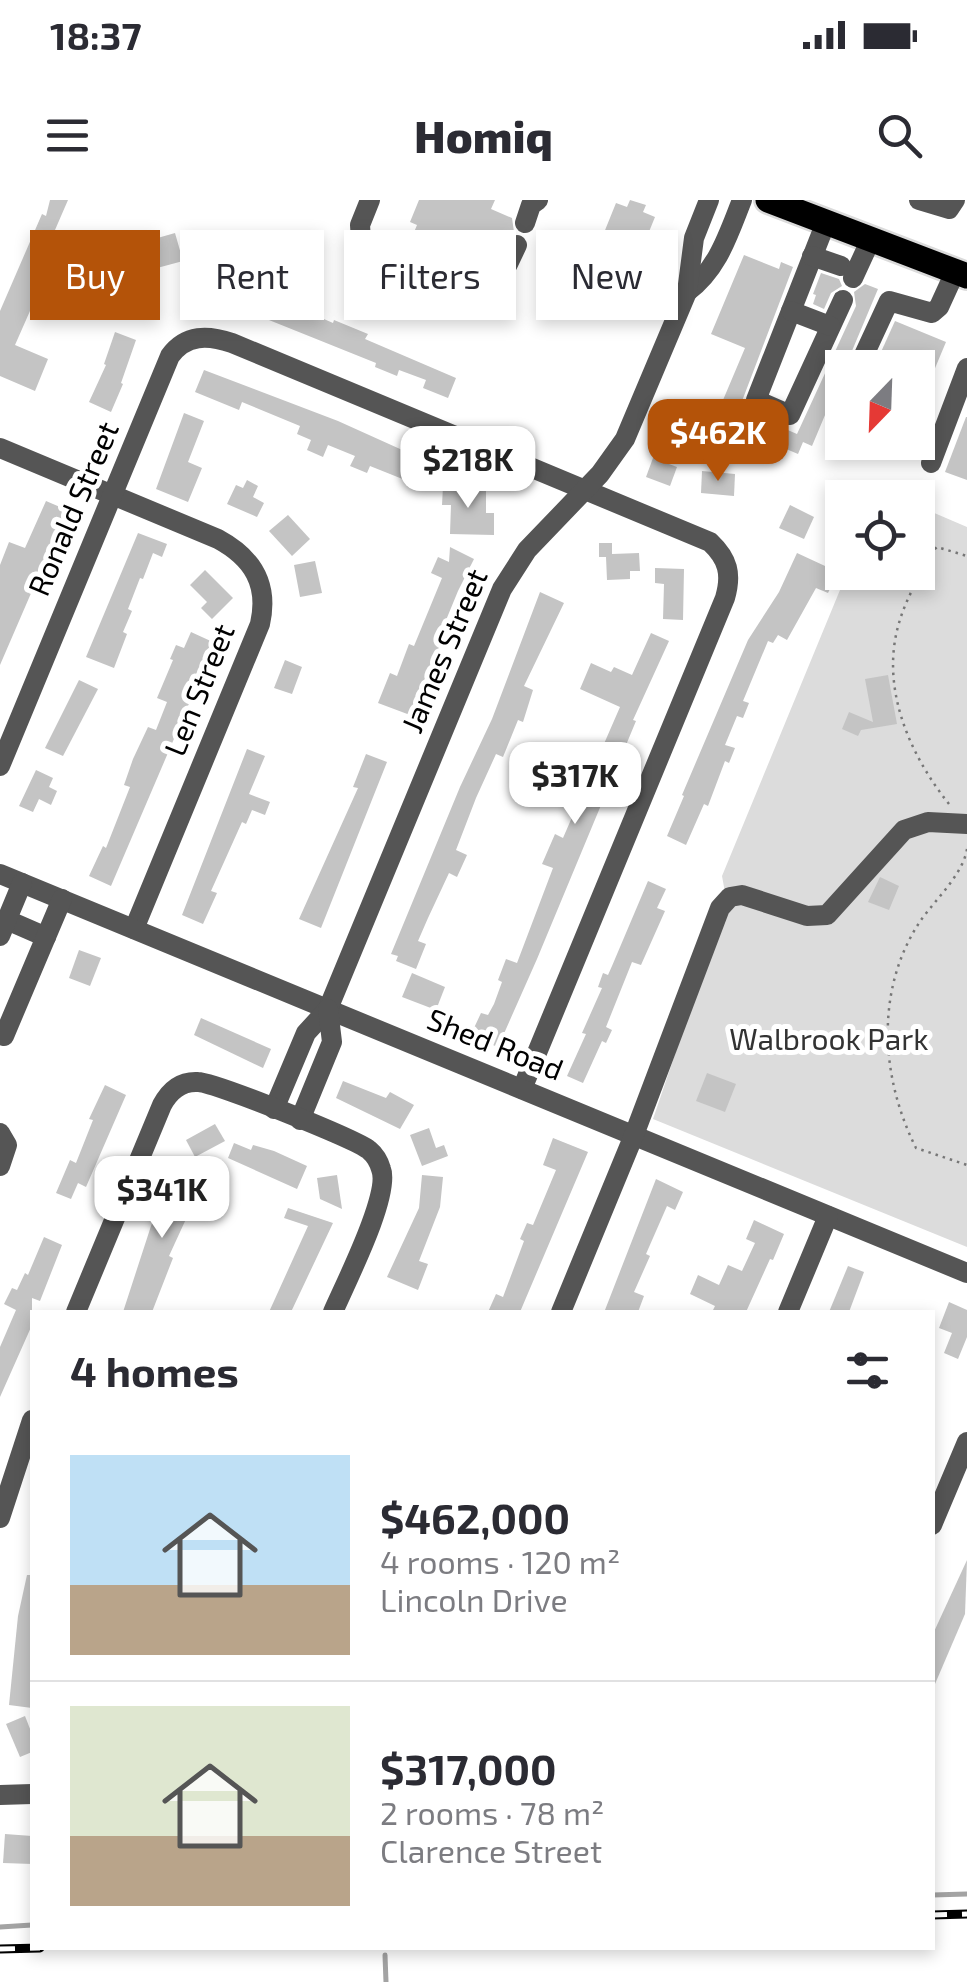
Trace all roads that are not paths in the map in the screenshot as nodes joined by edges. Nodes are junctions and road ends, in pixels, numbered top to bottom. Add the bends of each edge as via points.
1 (370, 200) edge
2 (538, 200) edge
3 (709, 200) edge
4 (742, 200) edge
5 (768, 200) edge
6 (919, 200) edge
7 (956, 200) edge
8 (819, 213) edge
9 (525, 223) dead end
10 (871, 239) junction
11 (517, 245) dead end
12 (812, 256) junction
13 (961, 274) edge
14 (687, 292) junction
15 (843, 300) dead end
16 (792, 311) junction
17 (830, 326) junction
18 (866, 350) edge
19 (967, 368) edge
20 (0, 448) edge
21 (931, 463) dead end
22 (585, 489) junction
23 (112, 495) junction
24 (0, 766) edge
25 (964, 824) edge
26 (0, 874) edge
27 (22, 883) junction
28 (62, 899) junction
29 (3, 928) edge
30 (134, 929) junction
31 (46, 937) junction
32 (328, 1009) junction
33 (0, 1035) edge
34 (522, 1089) junction
35 (287, 1115) junction
36 (0, 1133) edge
37 (634, 1135) junction
38 (0, 1166) edge
39 (828, 1216) junction
40 (967, 1273) edge
41 (77, 1310) edge
42 (335, 1310) edge
43 (562, 1310) edge
44 (789, 1310) edge
45 (30, 1426) edge
46 (967, 1442) edge
47 (0, 1518) edge
48 (935, 1518) edge
49 (30, 1794) edge
50 (0, 1795) edge

1 - 11 street via 361,240 469,288 492,284
2 - 9 street
3 - 14 street, James Street via 694,238
4 - 14 street, James Street via 716,262
5 - 8 main road
6 - 7 street via 949,209
8 - 10 main road
8 - 12 street
10 - 12 street via 847,272
10 - 13 main road
12 - 16 street
13 - 18 street via 932,313 889,301
14 - 22 street, James Street via 625,439
15 - 17 street
16 - 17 street
16 - 17 street via 756,400 790,414
19 - 21 street
20 - 23 street, Len Street
22 - 23 street, Ronald Street via 209,337 192,339 170,356
22 - 32 street, James Street via 527,550 502,589
22 - 34 street via 702,538 716,547 730,580
23 - 24 street, Ronald Street
23 - 30 street, Len Street via 235,548 256,570 264,602 256,636
25 - 37 street via 928,822 904,830 826,915 730,897 715,919
26 - 27 street, Shed Road
27 - 28 street, Shed Road
27 - 29 street
28 - 30 street, Shed Road
28 - 31 street
29 - 31 street
30 - 32 street, Shed Road
31 - 33 street
32 - 34 street, Shed Road
32 - 35 street, James Street via 306,1033
34 - 37 street, Shed Road
35 - 41 street via 205,1082 170,1092
35 - 42 street via 370,1151 384,1179
36 - 38 street via 7,1145
37 - 39 street, Shed Road
37 - 43 street
39 - 40 street, Shed Road
39 - 44 street
45 - 47 street
46 - 48 street
49 - 50 street

